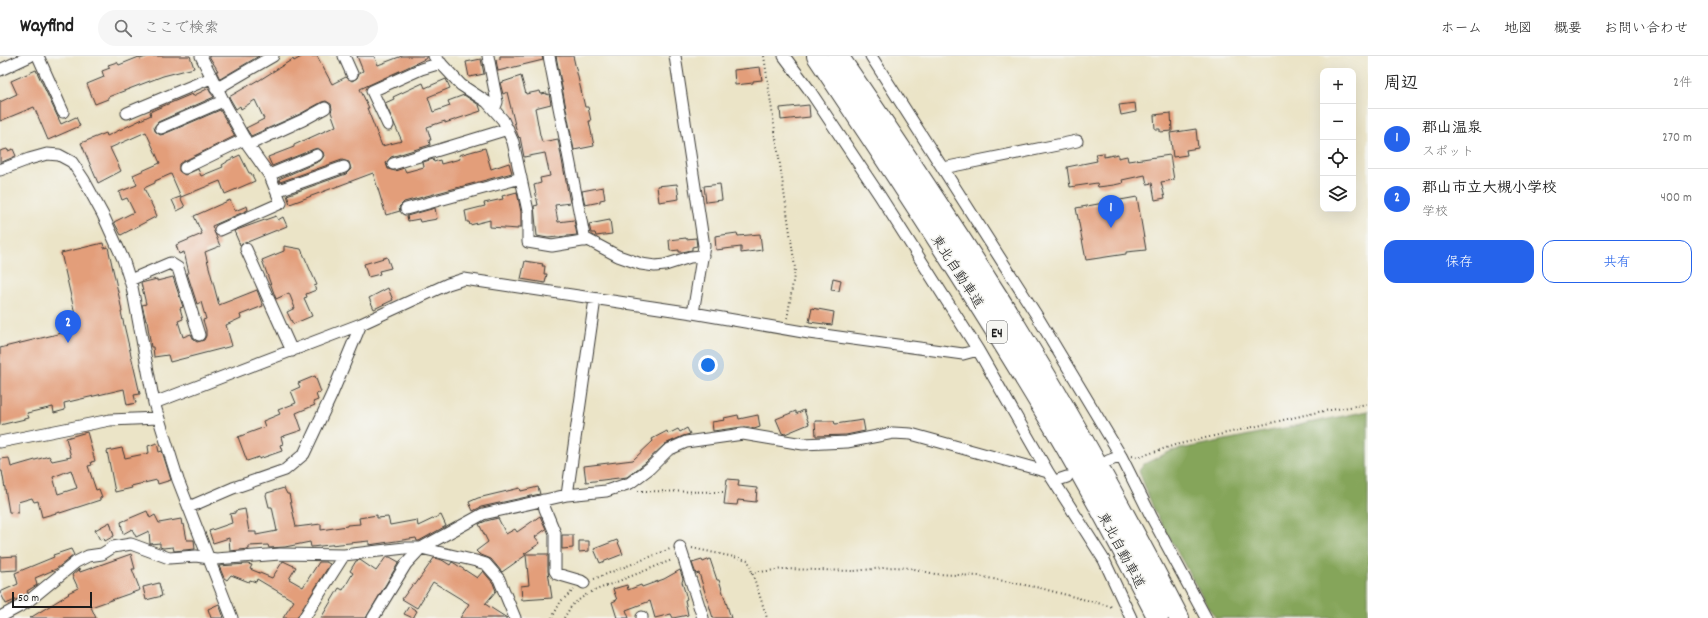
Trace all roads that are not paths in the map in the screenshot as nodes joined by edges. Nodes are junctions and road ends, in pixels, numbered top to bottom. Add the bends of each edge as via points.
1 (30, 56) edge
2 (38, 56) edge
3 (201, 56) edge
4 (273, 56) edge
5 (344, 56) edge
6 (488, 56) edge
7 (549, 56) edge
8 (675, 56) edge
9 (784, 56) edge
10 (817, 56) edge
11 (838, 56) edge
12 (871, 56) edge
13 (437, 60) edge
14 (0, 70) edge
15 (352, 74) dead end
16 (211, 78) junction
17 (216, 89) junction
18 (223, 101) junction
19 (325, 108) dead end
20 (494, 110) junction
21 (63, 112) dead end
22 (127, 113) dead end
23 (388, 125) dead end
24 (161, 128) dead end
25 (508, 129) junction
26 (1077, 141) dead end
27 (247, 142) junction
28 (317, 155) dead end
29 (393, 164) dead end
30 (344, 167) dead end
31 (185, 168) dead end
32 (943, 168) junction
33 (0, 170) edge
34 (269, 175) junction
35 (521, 178) junction
36 (276, 191) junction
37 (406, 209) dead end
38 (220, 230) dead end
39 (585, 241) junction
40 (246, 249) dead end
41 (703, 256) junction
42 (130, 280) junction
43 (595, 299) junction
44 (693, 312) junction
45 (361, 324) junction
46 (200, 335) dead end
47 (978, 350) junction
48 (292, 351) junction
49 (154, 403) junction
50 (158, 418) junction
51 (0, 442) edge
52 (1121, 456) junction
53 (1108, 462) dead end
54 (1048, 472) junction
55 (1067, 477) dead end
56 (1055, 481) junction
57 (567, 495) junction
58 (543, 500) junction
59 (189, 507) junction
60 (421, 548) junction
61 (680, 548) road end
62 (344, 555) junction
63 (208, 557) junction
64 (584, 584) road end
65 (1129, 614) edge
66 (2, 617) edge
67 (513, 617) edge
68 (232, 618) edge
69 (304, 618) edge
70 (373, 618) edge
71 (704, 618) edge
72 (1158, 618) edge
73 (1179, 618) edge
74 (1206, 618) edge

1 - 14 street
2 - 21 street
3 - 16 street
4 - 17 street
5 - 15 street
6 - 20 street via 497,102
7 - 39 street
8 - 41 street via 704,246
9 - 47 street via 880,196
10 - 72 highway, 東北自動車道 / E4 via 948,254 1024,376 1086,483
11 - 73 highway, 東北自動車道 / E4 via 1000,300 1104,477
12 - 32 street
13 - 20 street via 461,85
13 - 23 street via 372,91
16 - 17 street
16 - 22 street
17 - 18 street
18 - 24 street
18 - 27 street
19 - 27 street via 304,120
20 - 25 street
25 - 29 street
25 - 35 street
26 - 32 street
27 - 31 street
27 - 34 street
28 - 34 street
30 - 36 street
32 - 52 street via 1037,316
33 - 42 street via 47,154 59,155 72,162 103,215 124,259
34 - 36 street
35 - 37 street
35 - 39 street via 528,211 528,242 552,246
36 - 38 street via 281,202
39 - 41 street via 588,240 618,256 655,266
40 - 48 street
41 - 44 street
42 - 46 street via 170,263 178,268
42 - 49 street
43 - 44 street
43 - 45 street via 464,279
43 - 57 street
44 - 47 street via 963,354
45 - 48 street
45 - 59 street via 304,454 285,470
47 - 54 street
48 - 49 street
49 - 50 street
50 - 51 street via 106,420
50 - 59 street
52 - 53 street
52 - 74 street
54 - 56 street
54 - 57 street via 911,434 893,434 847,442 803,444 743,434 686,442 668,450 630,483 606,491
55 - 56 street
56 - 65 street via 1104,560
57 - 58 street
58 - 60 street via 483,514
58 - 64 street via 554,528 555,571
59 - 63 street
60 - 62 street
60 - 67 street via 486,564 499,579
60 - 70 street via 406,564
61 - 71 street
62 - 63 street via 280,554 221,559
62 - 69 street
63 - 66 street via 169,558 132,544 113,548 76,562 26,602
63 - 68 street

